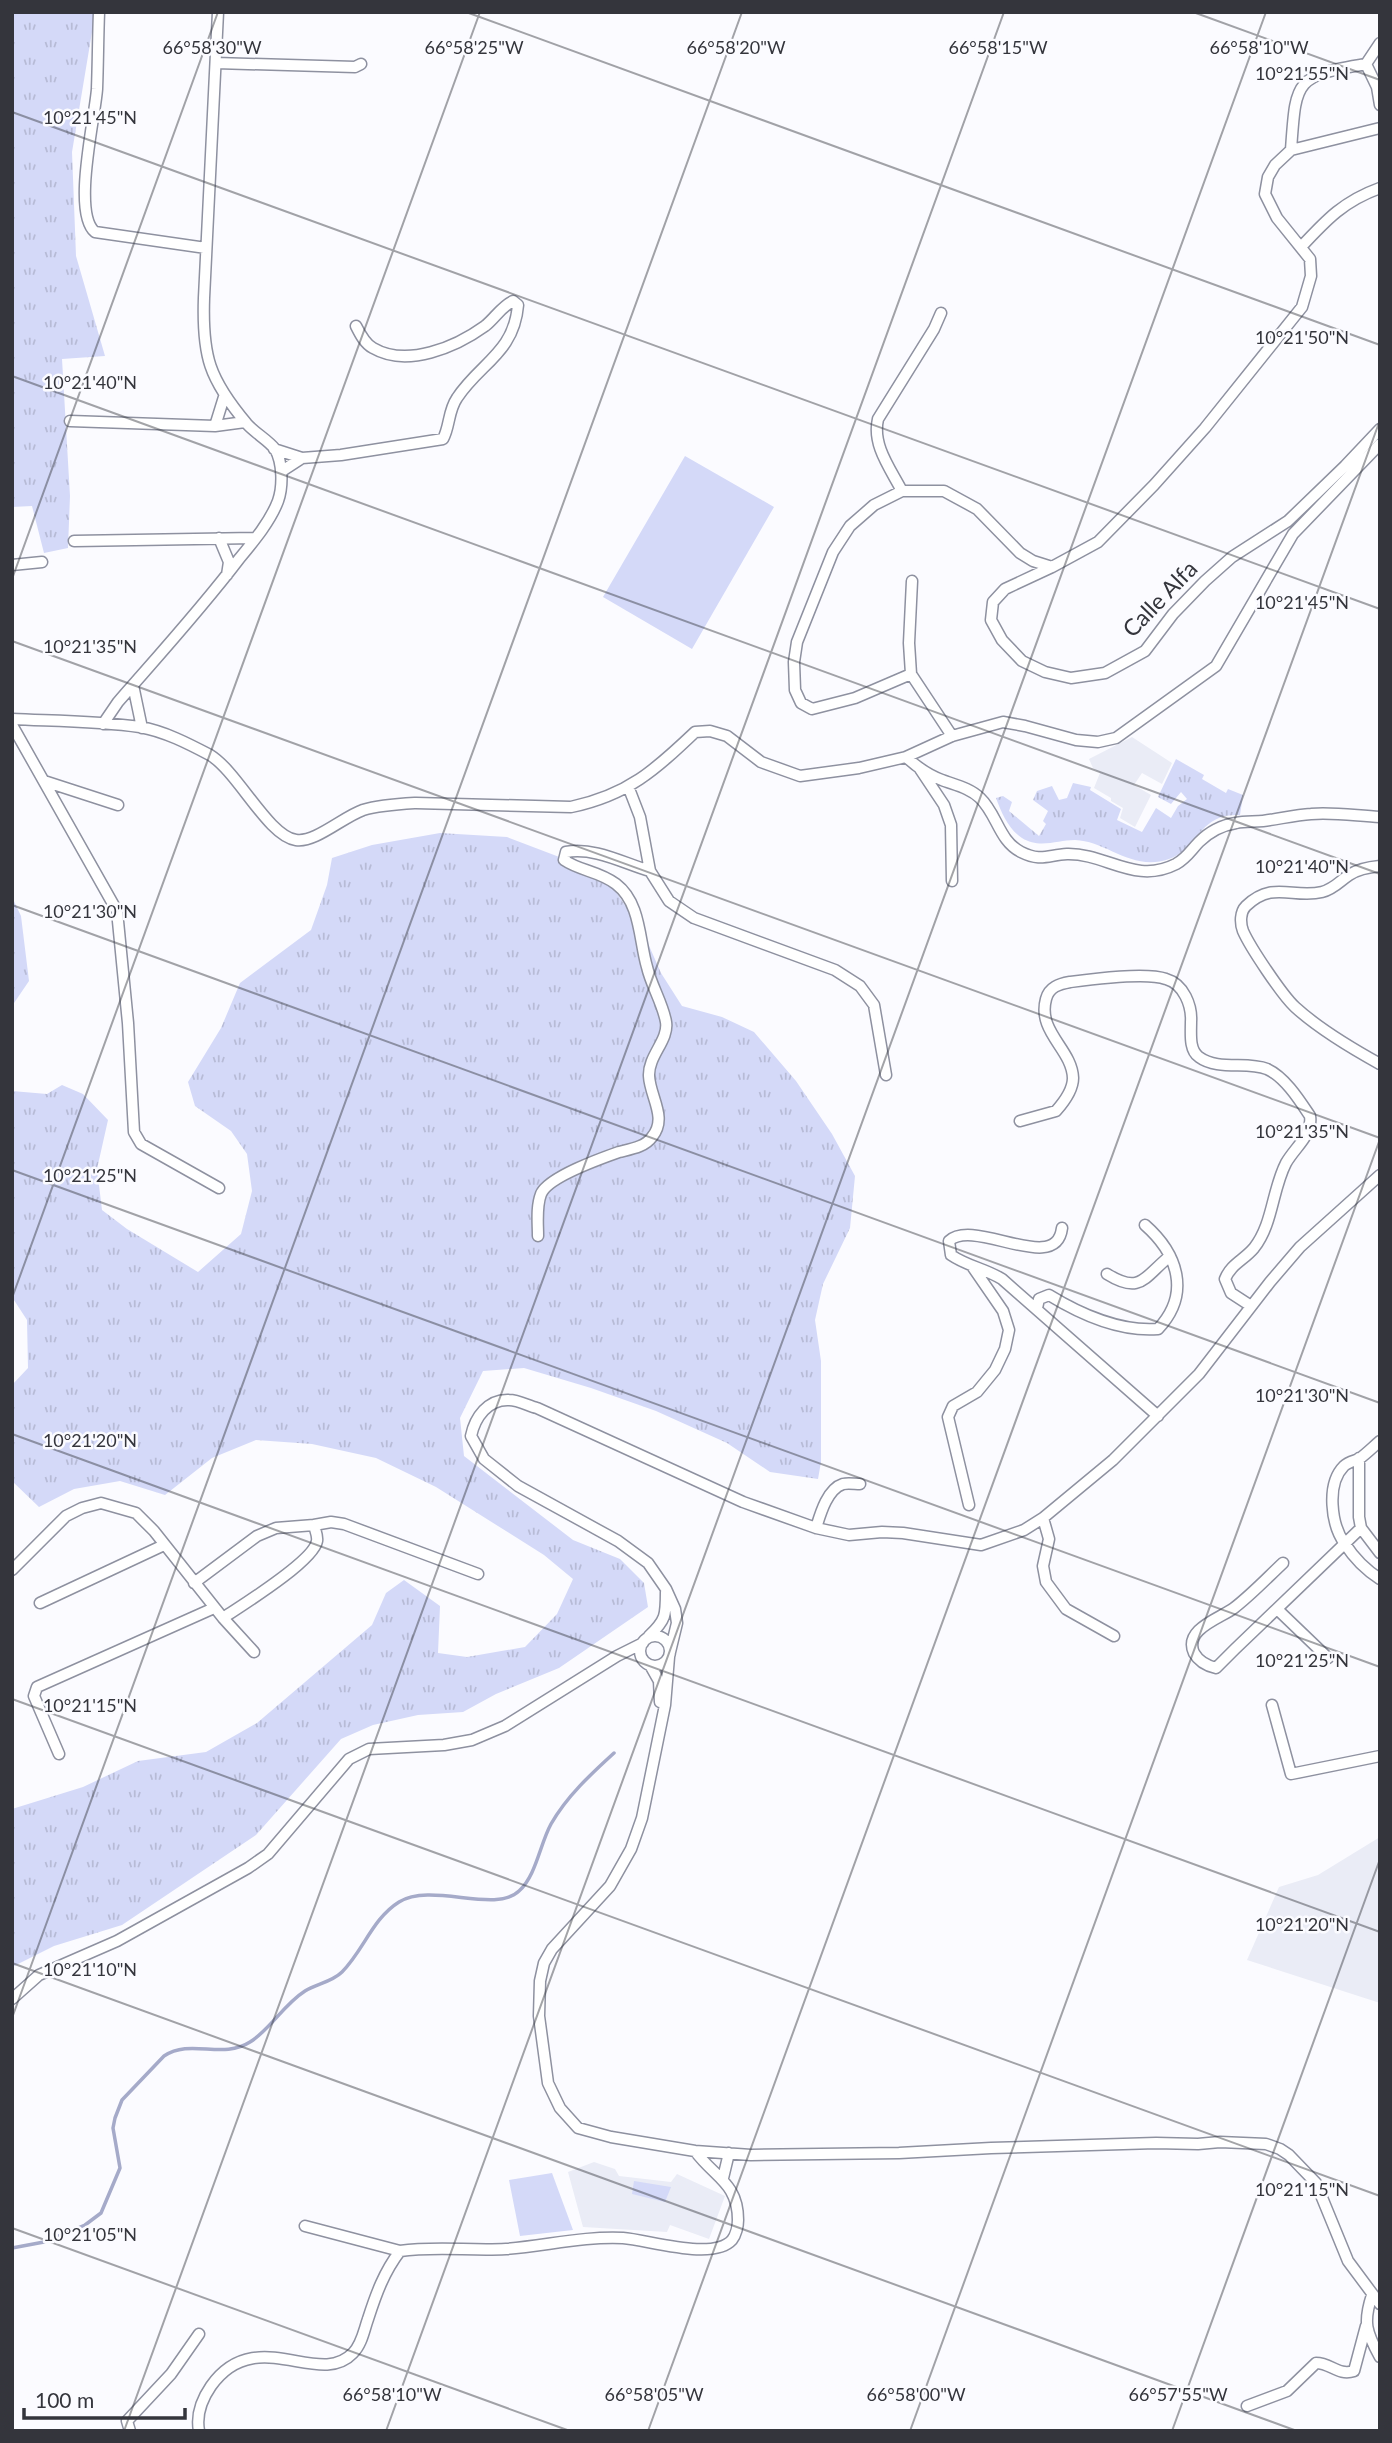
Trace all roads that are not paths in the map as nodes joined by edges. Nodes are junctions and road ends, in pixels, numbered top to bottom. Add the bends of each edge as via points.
1 (99, 12) edge
2 (218, 12) edge
3 (1380, 43) edge
4 (216, 63) junction
5 (361, 64) dead end
6 (1366, 64) junction
7 (1380, 105) edge
8 (1380, 128) edge
9 (1291, 150) junction
10 (1380, 188) edge
11 (1301, 247) junction
12 (206, 248) junction
13 (941, 313) dead end
14 (356, 327) dead end
15 (224, 397) junction
16 (69, 421) dead end
17 (245, 422) junction
18 (215, 426) junction
19 (1380, 429) edge
20 (1380, 444) edge
21 (274, 449) junction
22 (302, 458) junction
23 (282, 471) junction
24 (902, 491) junction
25 (219, 538) junction
26 (256, 538) junction
27 (75, 541) dead end
28 (42, 562) dead end
29 (12, 565) edge
30 (1052, 567) junction
31 (227, 575) junction
32 (912, 581) dead end
33 (911, 674) junction
34 (133, 685) junction
35 (12, 719) edge
36 (103, 724) junction
37 (12, 725) edge
38 (142, 728) junction
39 (953, 736) junction
40 (906, 757) junction
41 (920, 769) junction
42 (44, 781) junction
43 (628, 786) junction
44 (118, 805) dead end
45 (1380, 817) edge
46 (1380, 866) edge
47 (650, 871) junction
48 (952, 881) dead end
49 (1380, 1064) edge
50 (886, 1075) dead end
51 (1020, 1121) dead end
52 (1380, 1175) edge
53 (219, 1188) dead end
54 (1145, 1225) dead end
55 (1062, 1228) dead end
56 (538, 1236) dead end
57 (1170, 1256) junction
58 (971, 1265) junction
59 (1107, 1274) dead end
60 (1251, 1306) junction
61 (1037, 1308) junction
62 (1158, 1416) junction
63 (1380, 1441) edge
64 (1359, 1458) junction
65 (860, 1484) dead end
66 (969, 1505) dead end
67 (1043, 1518) junction
68 (314, 1525) junction
69 (816, 1528) junction
70 (1361, 1528) junction
71 (1343, 1542) junction
72 (164, 1545) junction
73 (1380, 1553) edge
74 (1283, 1563) dead end
75 (12, 1570) edge
76 (478, 1574) dead end
77 (1380, 1579) edge
78 (194, 1583) junction
79 (666, 1589) junction
80 (40, 1603) dead end
81 (214, 1608) junction
82 (1277, 1609) junction
83 (223, 1618) junction
84 (1114, 1636) dead end
85 (644, 1641) junction
86 (254, 1652) dead end
87 (670, 1654) junction
88 (617, 1656) junction
89 (1328, 1658) dead end
90 (647, 1663) junction
91 (1272, 1705) dead end
92 (662, 1714) junction
93 (59, 1754) dead end
94 (1380, 1756) edge
95 (12, 1999) edge
96 (695, 2151) junction
97 (729, 2153) junction
98 (723, 2178) junction
99 (305, 2226) dead end
100 (400, 2251) junction
101 (1376, 2300) edge
102 (1366, 2326) junction
103 (199, 2334) dead end
104 (1380, 2357) edge
105 (1247, 2406) dead end
106 (130, 2431) edge
107 (199, 2431) edge

1 - 12 street via 96,91 86,156 89,228
2 - 4 street
3 - 6 street
4 - 5 street
4 - 12 street
6 - 7 street
6 - 9 street via 1307,79 1295,102
8 - 9 street
9 - 11 street via 1268,177 1265,194 1276,218
10 - 11 street via 1356,197 1332,214
11 - 30 street, Calle Alfa via 1310,259 1311,276 1302,307 1154,485 1098,542
12 - 15 street via 205,344
13 - 24 street via 878,419 875,432
14 - 22 street via 372,348 395,355 419,354 448,348 488,324 505,304 513,301 519,305 512,335 456,398 443,439
15 - 17 street
15 - 18 street
16 - 18 street
17 - 18 street
17 - 21 street
19 - 30 street, Calle Alfa via 1288,522 1231,557 1205,581 1144,650 1105,673 1071,678 1045,673 1022,661 991,620 993,602 1005,589
20 - 39 street via 1293,534 1216,666 1116,738 1076,740 1003,722
21 - 22 street
21 - 23 street
22 - 23 street
23 - 26 street via 278,500
24 - 30 street via 944,491 977,509 1020,553
24 - 33 street via 874,505 850,526 833,552 797,642 795,690 801,703 812,709 855,698
25 - 26 street
25 - 27 street
25 - 31 street via 229,562
26 - 31 street
28 - 29 street
31 - 34 street
32 - 33 street
33 - 39 street
34 - 36 street
34 - 38 street
35 - 36 street
36 - 38 street
37 - 42 street
38 - 43 street via 212,757 276,828 295,840 319,835 365,810 394,804 571,807
39 - 40 street
40 - 41 street
40 - 43 street via 800,776 761,762 727,736 695,732 662,764
41 - 45 street via 980,797 1005,840 1021,852 1043,859 1067,854 1133,870 1157,871 1174,865 1218,828 1237,823 1309,814
41 - 48 street via 944,805 951,825
42 - 44 street
42 - 53 street via 117,911 134,1132 141,1144
43 - 47 street
46 - 49 street via 1358,870 1322,892 1284,890 1260,896 1243,908 1241,917 1243,930 1294,1006
47 - 50 street via 670,901 685,913 835,970 860,986 874,1005
47 - 56 street via 596,853 566,852 564,860 600,873 628,897 667,1023 649,1069 660,1118 656,1131 642,1145 561,1177 546,1188 541,1194
51 - 60 street via 1056,1111 1071,1088 1070,1064 1049,1030 1044,1009 1052,988 1121,977 1166,978 1174,984 1189,1003 1192,1044 1198,1056 1211,1063 1269,1070 1310,1116 1308,1133 1281,1175 1263,1232 1254,1247 1231,1266 1225,1279 1231,1293
52 - 60 street via 1300,1247
54 - 57 street via 1161,1239
55 - 58 street via 1056,1244 1045,1247 968,1234 954,1236 949,1241 951,1255
57 - 59 street via 1136,1284 1124,1284
57 - 61 street via 1178,1289 1158,1329 1122,1326 1068,1307 1049,1295 1039,1299
58 - 61 street via 1002,1279
58 - 66 street via 1003,1311 1009,1330 995,1370 977,1392 953,1406 947,1417
60 - 62 street via 1199,1374
61 - 62 street
62 - 67 street via 1114,1460
63 - 64 street
64 - 70 street
64 - 71 street via 1345,1464 1333,1492
65 - 69 street via 836,1488
67 - 69 street via 981,1545 903,1533 849,1535
67 - 84 street via 1049,1539 1043,1566 1046,1582 1066,1609
68 - 76 street via 344,1524
68 - 78 street via 276,1528 257,1535
68 - 83 street via 318,1540 304,1558 287,1575
69 - 79 street via 743,1502 537,1408 509,1399 486,1407 474,1421 471,1436 484,1459 518,1486 618,1541 648,1563
70 - 71 street
70 - 73 street
71 - 77 street via 1368,1572
71 - 82 street
72 - 75 street via 136,1513 101,1503 66,1516
72 - 78 street
72 - 80 street
74 - 82 street via 1236,1607 1207,1623 1198,1633 1193,1651 1208,1667 1216,1668
78 - 81 street
79 - 85 street via 666,1616
79 - 87 street via 677,1616
81 - 83 street
81 - 93 street via 37,1688 34,1696
82 - 89 street
83 - 86 street
85 - 87 street via 662,1637
85 - 88 street
85 - 90 street via 640,1651
87 - 90 street via 663,1664
87 - 92 street
88 - 90 street
88 - 95 street via 505,1726 472,1740 369,1749 349,1759 268,1854 117,1941 40,1975
90 - 92 street via 659,1681
91 - 94 street via 1291,1774
92 - 96 street via 642,1818 631,1849 610,1885 544,1963 539,2016 548,2083 560,2108 578,2128
96 - 97 street
96 - 98 street
97 - 98 street
97 - 101 street via 1266,2144 1289,2155 1316,2183 1348,2261
98 - 100 street via 738,2203 738,2226 732,2240 719,2248 697,2250 622,2238 506,2249 425,2247
99 - 100 street
100 - 107 street via 385,2273 353,2354 326,2365 275,2356 250,2357 234,2364 204,2395
101 - 102 street via 1367,2312
102 - 104 street
102 - 105 street via 1354,2371 1339,2372 1316,2363 1287,2391
103 - 106 street via 171,2374 127,2421

